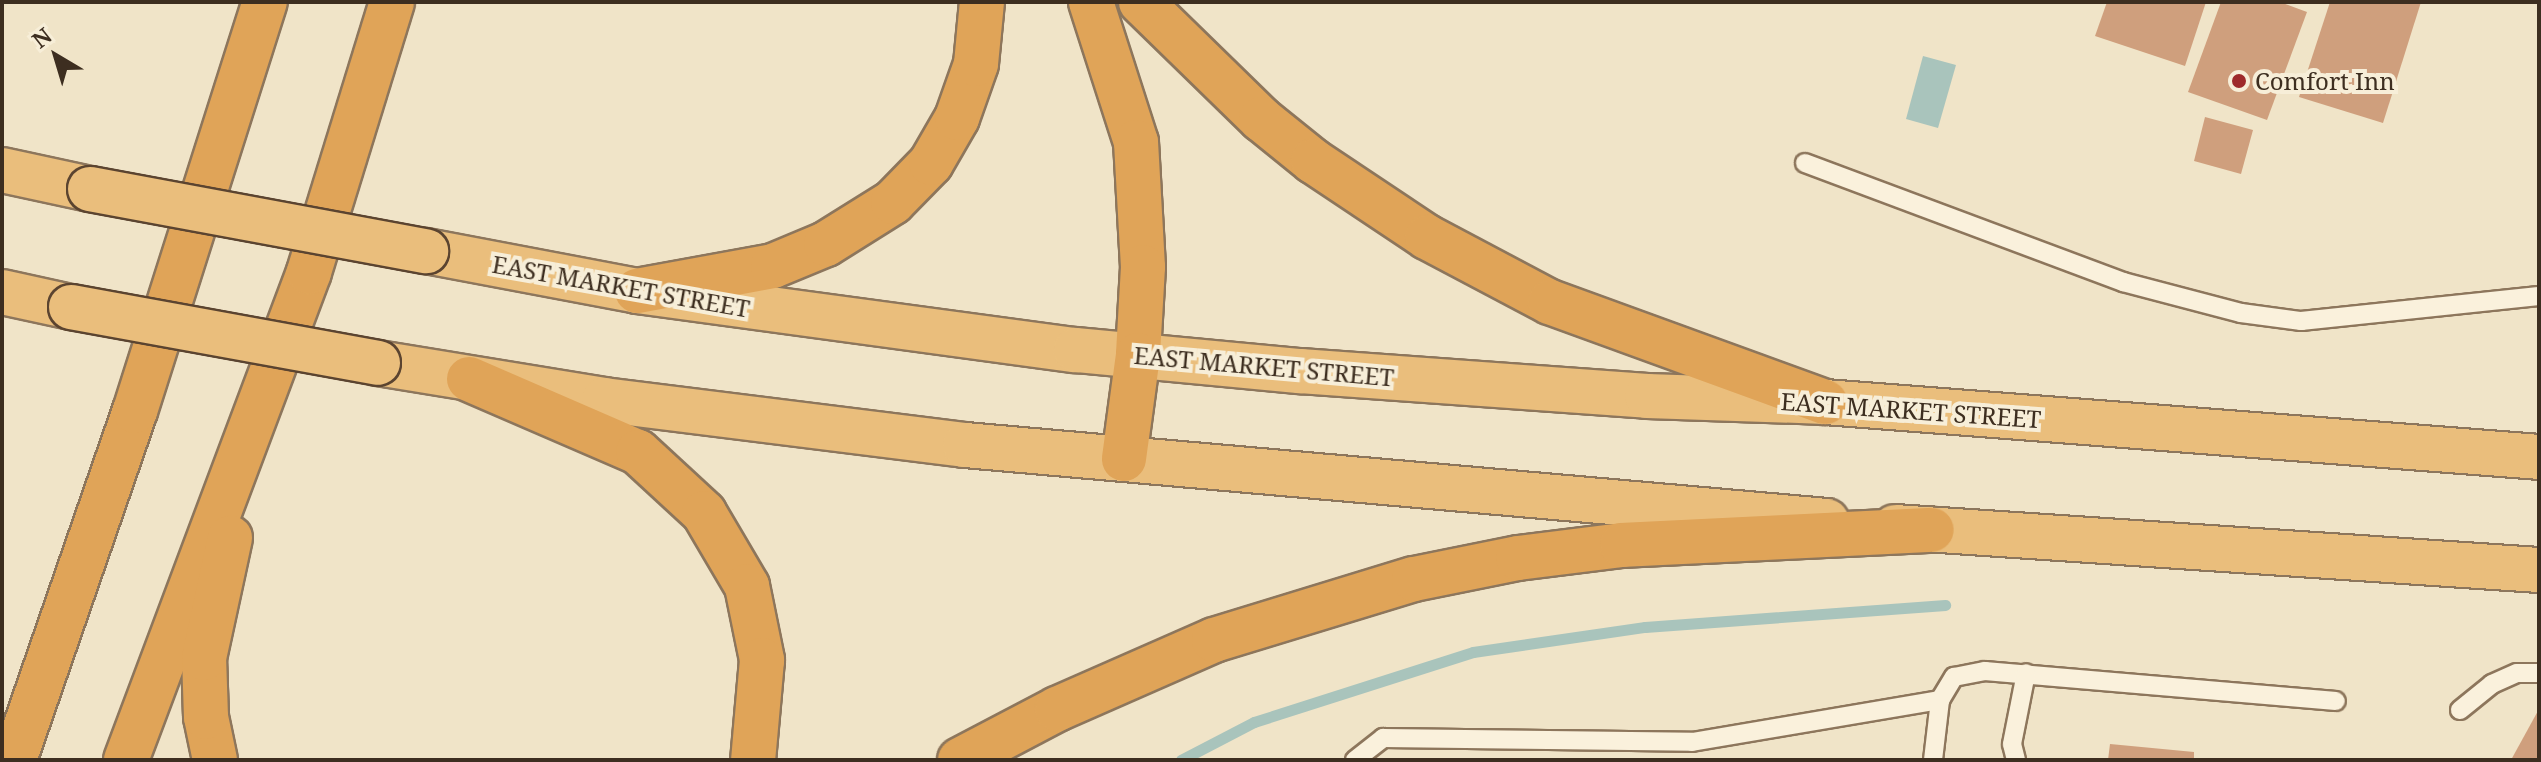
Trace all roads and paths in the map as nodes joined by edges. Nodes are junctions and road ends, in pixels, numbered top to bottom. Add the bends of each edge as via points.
1 (265, 2) edge
2 (392, 2) edge
3 (982, 2) edge
4 (1091, 2) edge
5 (1141, 2) edge
6 (1805, 163) dead end
7 (2, 170) edge
8 (637, 291) junction
9 (2, 292) edge
10 (2539, 296) edge
11 (1138, 355) junction
12 (469, 379) junction
13 (1825, 402) junction
14 (243, 453) junction
15 (2539, 457) edge
16 (1124, 459) junction
17 (1932, 530) junction
18 (2539, 570) edge
19 (68, 607) junction
20 (2026, 673) junction
21 (2539, 673) edge
22 (1940, 700) junction
23 (2336, 701) dead end
24 (2, 703) edge
25 (2460, 710) dead end
26 (14, 760) edge
27 (126, 760) edge
28 (215, 760) edge
29 (753, 760) edge
30 (960, 760) edge
31 (1355, 760) edge
32 (1933, 760) edge
33 (2016, 760) edge

1 - 19 highway
2 - 14 highway via 324,227
3 - 8 highway via 976,64 957,118 931,163 893,202 826,244 773,266
4 - 11 highway via 1136,142 1143,267
5 - 13 highway via 1261,119 1427,237 1550,302
6 - 10 lane via 2123,282 2241,313 2301,321
7 - 8 highway, EAST MARKET STREET, bridge
8 - 11 highway, EAST MARKET STREET via 824,319
9 - 12 highway, bridge
11 - 13 highway, EAST MARKET STREET via 1631,395
11 - 16 highway
12 - 16 highway via 778,424
12 - 29 highway via 638,452 704,513 747,586 762,660
13 - 15 highway, EAST MARKET STREET
14 - 27 highway
14 - 28 highway via 220,599 204,658 206,717
16 - 17 highway
17 - 18 highway
17 - 30 highway via 1622,545 1414,579 1201,645 1057,709
19 - 24 highway
19 - 26 highway
20 - 22 lane via 1985,671 1954,677
20 - 23 lane
20 - 33 lane via 2012,744
21 - 25 lane via 2517,673 2492,684
22 - 31 lane via 1692,742 1383,738
22 - 32 lane

